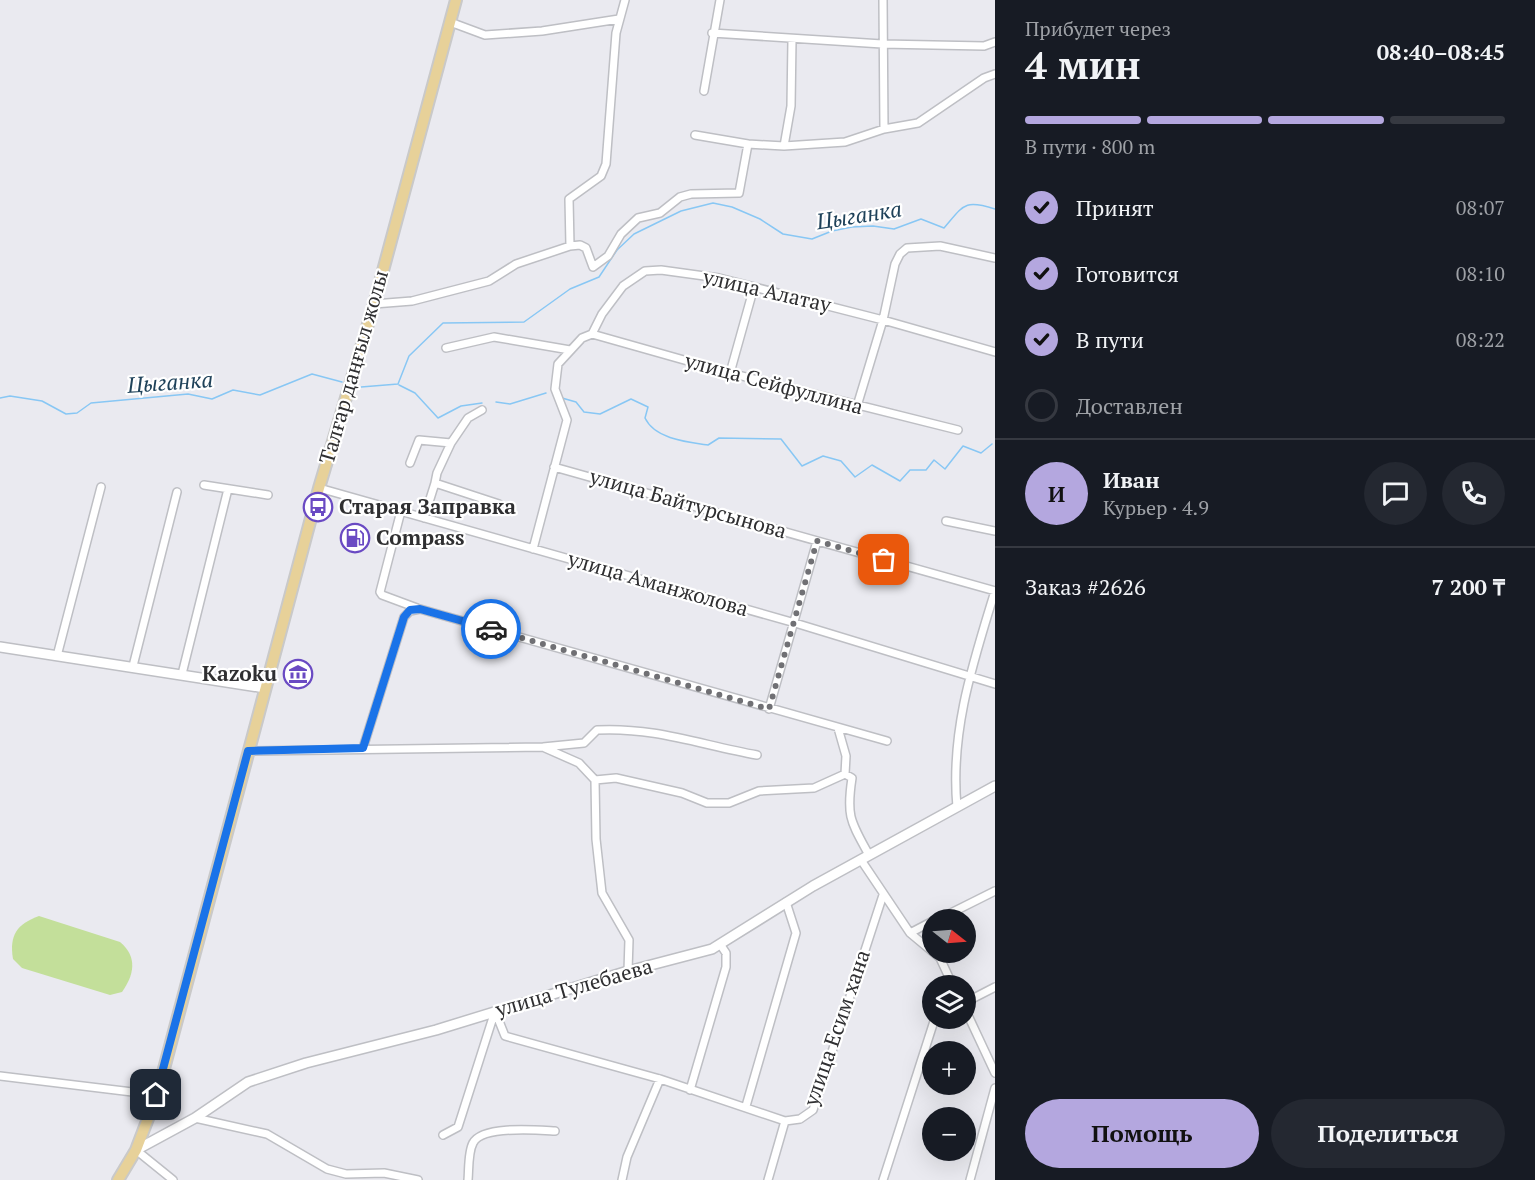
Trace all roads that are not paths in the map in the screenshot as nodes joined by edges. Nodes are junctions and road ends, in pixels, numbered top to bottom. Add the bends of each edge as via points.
1 (456, 0) edge
2 (625, 0) edge
3 (720, 0) edge
4 (883, 0) edge
5 (619, 19) junction
6 (450, 22) junction
7 (712, 33) junction
8 (792, 40) junction
9 (995, 42) edge
10 (882, 44) junction
11 (995, 74) edge
12 (704, 92) dead end
13 (884, 129) junction
14 (696, 135) dead end
15 (748, 144) junction
16 (784, 146) junction
17 (570, 246) junction
18 (995, 258) edge
19 (754, 287) junction
20 (374, 304) junction
21 (883, 320) junction
22 (592, 334) junction
23 (446, 348) dead end
24 (570, 350) junction
25 (995, 352) edge
26 (730, 373) junction
27 (856, 406) junction
28 (482, 410) dead end
29 (958, 430) dead end
30 (452, 443) junction
31 (410, 463) dead end
32 (554, 467) junction
33 (435, 483) junction
34 (204, 485) dead end
35 (101, 487) dead end
36 (319, 488) junction
37 (228, 489) junction
38 (177, 492) dead end
39 (268, 495) dead end
40 (499, 504) dead end
41 (400, 511) junction
42 (424, 518) junction
43 (946, 521) dead end
44 (995, 531) edge
45 (817, 541) junction
46 (533, 549) junction
47 (995, 591) edge
48 (420, 609) junction
49 (795, 623) junction
50 (0, 647) edge
51 (57, 656) junction
52 (133, 666) junction
53 (182, 674) junction
54 (969, 676) junction
55 (995, 684) edge
56 (265, 688) junction
57 (769, 709) junction
58 (838, 728) junction
59 (887, 741) dead end
60 (543, 747) junction
61 (363, 748) junction
62 (248, 751) junction
63 (757, 755) dead end
64 (845, 774) junction
65 (596, 780) junction
66 (995, 786) edge
67 (957, 807) junction
68 (865, 858) junction
69 (995, 891) edge
70 (883, 895) junction
71 (786, 902) junction
72 (958, 909) edge
73 (922, 927) edge
74 (910, 933) junction
75 (720, 944) junction
76 (628, 971) junction
77 (947, 975) edge
78 (995, 987) edge
79 (976, 997) edge
80 (495, 1011) junction
81 (931, 1029) edge
82 (975, 1029) edge
83 (995, 1072) edge
84 (0, 1076) edge
85 (660, 1079) junction
86 (995, 1088) edge
87 (690, 1090) junction
88 (156, 1095) junction
89 (746, 1106) junction
90 (195, 1118) junction
91 (785, 1121) junction
92 (555, 1131) dead end
93 (443, 1135) dead end
94 (136, 1150) junction
95 (118, 1180) edge
96 (173, 1180) edge
97 (418, 1180) edge
98 (468, 1180) edge
99 (622, 1180) edge
100 (768, 1180) edge
101 (883, 1180) edge
102 (970, 1180) edge

1 - 6 main road, Талғар даңғыл жолы
2 - 5 street
3 - 7 street
4 - 10 street
5 - 6 street via 485,35
5 - 17 street via 608,154 601,176 569,199
6 - 20 main road, Талғар даңғыл жолы
7 - 8 street
7 - 12 street
8 - 10 street
8 - 16 street via 791,106
9 - 10 street via 984,46
10 - 13 street
11 - 13 street via 918,123
13 - 16 street via 845,142
14 - 15 street
15 - 16 street
15 - 17 street via 739,193 691,194 680,197 660,213 638,218 621,234 608,256 593,267 586,248 580,244
17 - 20 street via 516,264 489,281 412,301
18 - 21 street via 952,247 907,248 895,264
19 - 21 street, улица Алатау
19 - 22 street, улица Алатау via 692,273 645,271 614,297
19 - 26 street
20 - 36 main road, Талғар даңғыл жолы
21 - 25 street, улица Алатау
21 - 27 street
22 - 24 street, улица Алатау
22 - 26 street, улица Сейфуллина
23 - 24 street via 494,337
24 - 32 street via 555,374 555,389 567,420
26 - 27 street, улица Сейфуллина
27 - 29 street, улица Сейфуллина
28 - 30 street via 468,418
30 - 31 street via 419,440
30 - 33 street
32 - 45 street, улица Байтурсынова
32 - 46 street
33 - 40 street
33 - 42 street
34 - 37 street
35 - 51 street
36 - 41 street, улица Аманжолова
36 - 56 main road, Талғар даңғыл жолы
37 - 39 street
37 - 53 street
38 - 52 street
41 - 42 street, улица Аманжолова
41 - 48 street via 380,592
42 - 46 street, улица Аманжолова
43 - 44 street
45 - 47 street, улица Байтурсынова
45 - 49 street
46 - 49 street, улица Аманжолова
47 - 54 street
48 - 57 street
48 - 61 street via 410,610 404,617
49 - 54 street, улица Аманжолова
49 - 57 street
50 - 51 street
51 - 52 street
52 - 53 street
53 - 56 street
54 - 55 street, улица Аманжолова
54 - 67 street via 955,750
56 - 62 main road, Талғар даңғыл жолы
57 - 58 street
58 - 59 street
58 - 64 street via 846,756
60 - 61 street
60 - 63 street via 584,742 597,730 620,729 658,732
60 - 65 street via 579,764
61 - 62 street
62 - 88 main road, Талғар даңғыл жолы
64 - 65 street via 814,788 759,791 729,803 707,803 682,793 616,778
64 - 68 street via 852,778 848,806
65 - 76 street via 596,839 602,893 629,940
66 - 67 street, улица Тулебаева
67 - 68 street, улица Тулебаева
68 - 70 street
68 - 71 street, улица Тулебаева
69 - 72 street
70 - 74 street
70 - 91 street, улица Есим хана via 813,1110 800,1119
71 - 75 street, улица Тулебаева
71 - 89 street via 796,933
73 - 74 street
74 - 77 street via 940,958
75 - 76 street, улица Тулебаева
75 - 87 street via 726,953 726,968
76 - 80 street, улица Тулебаева
78 - 79 street
80 - 85 street via 505,1036
80 - 90 street, улица Тулебаева via 248,1082
80 - 93 street via 458,1127
81 - 101 street
82 - 83 street
84 - 88 street
85 - 87 street
85 - 99 street via 627,1157
86 - 102 street
87 - 89 street
88 - 94 main road, Талғар даңғыл жолы
89 - 91 street
90 - 94 street, улица Тулебаева
90 - 97 street via 267,1134 327,1169
91 - 100 street, улица Есим хана
92 - 98 street via 511,1129 478,1136 472,1143
94 - 95 main road, Талғар даңғыл жолы
94 - 96 street

